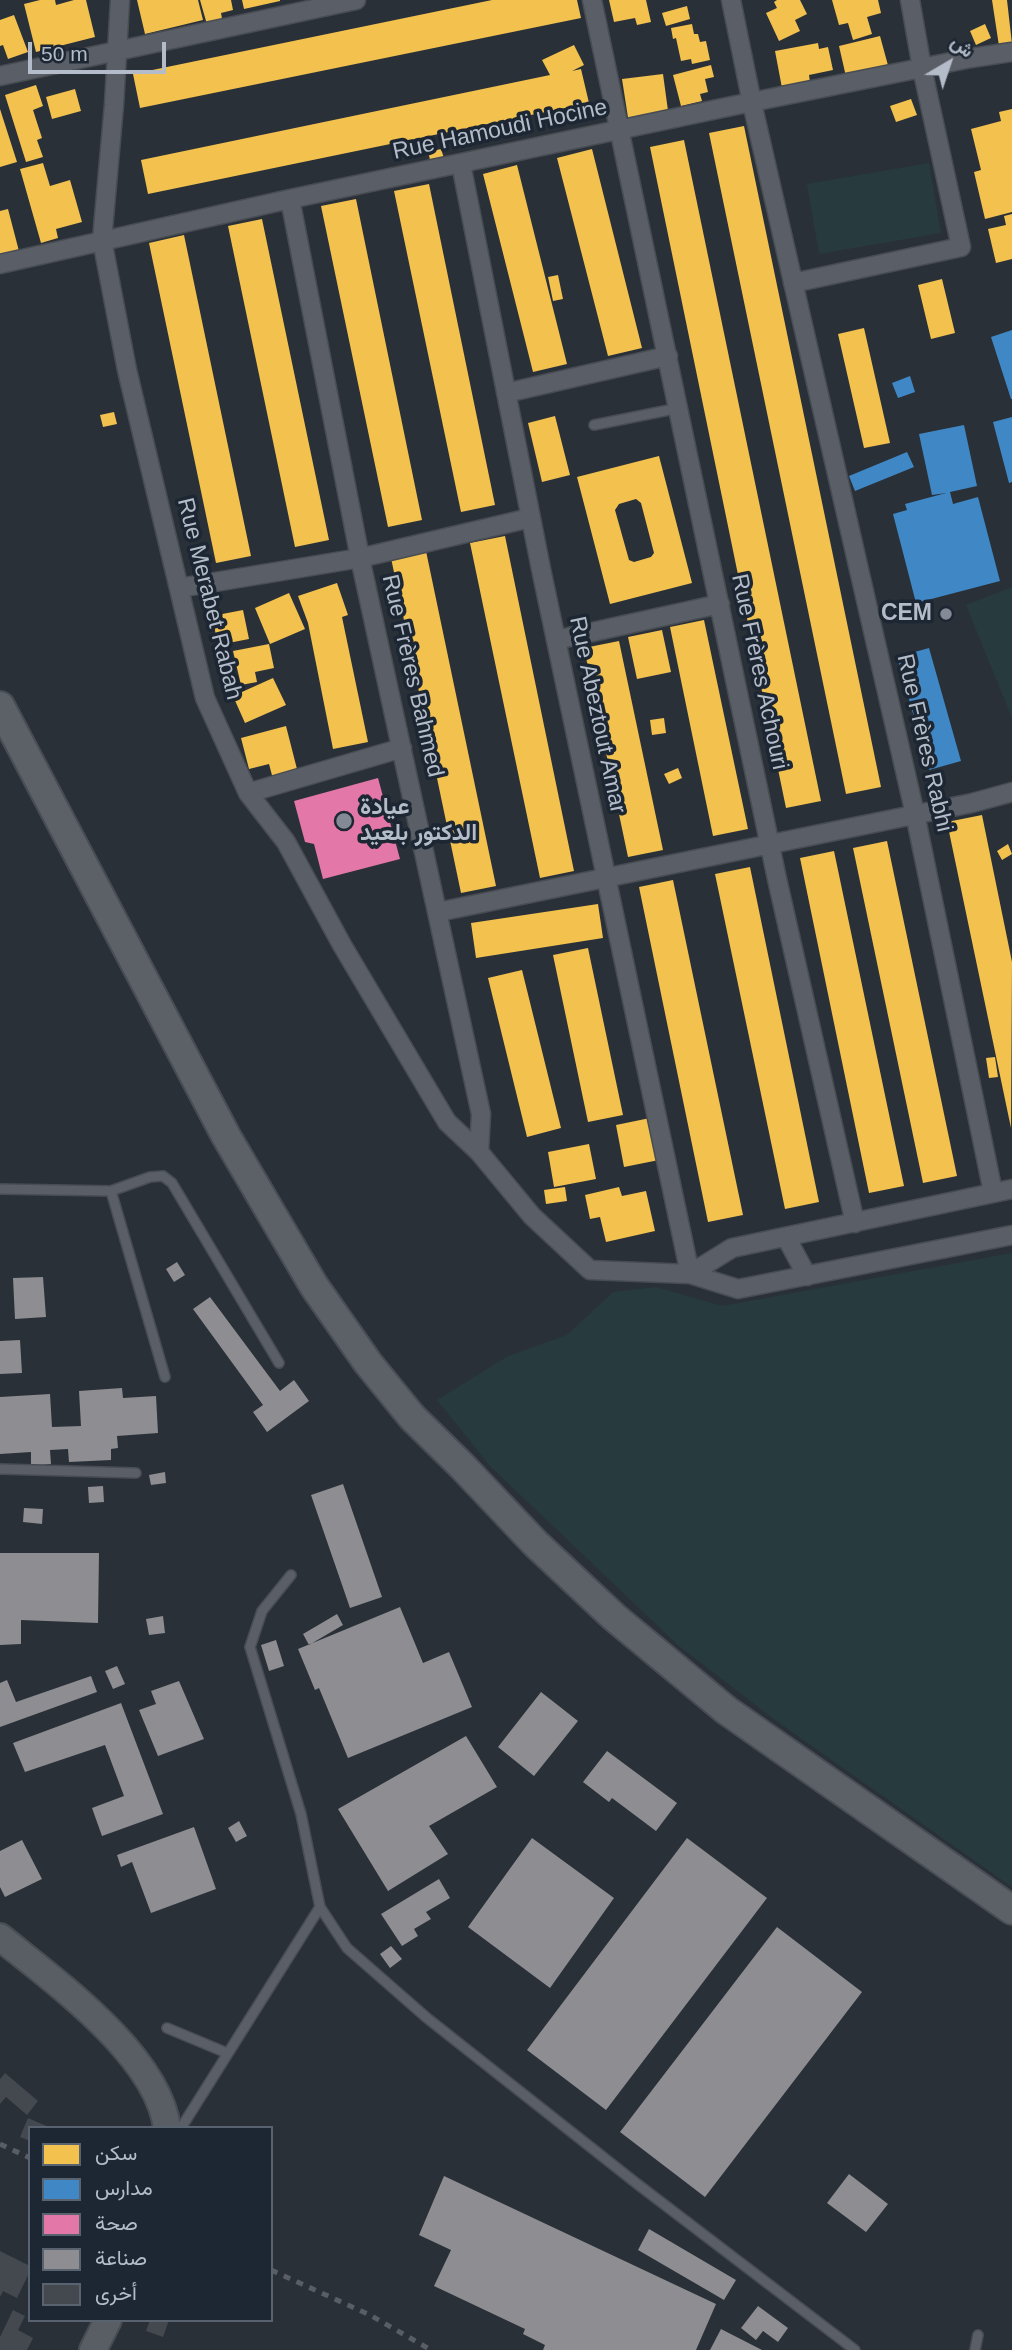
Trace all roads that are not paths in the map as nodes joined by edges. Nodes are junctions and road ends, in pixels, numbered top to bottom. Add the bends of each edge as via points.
1 (120, 0) edge
2 (356, 0) edge
3 (592, 0) edge
4 (731, 0) edge
5 (910, 0) edge
6 (117, 51) junction
7 (1012, 52) edge
8 (922, 68) junction
9 (0, 76) edge
10 (752, 103) junction
11 (621, 130) junction
12 (461, 164) junction
13 (290, 199) junction
14 (102, 240) junction
15 (0, 264) edge
16 (793, 283) junction
17 (668, 356) junction
18 (506, 393) junction
19 (679, 408) junction
20 (594, 425) dead end
21 (530, 518) junction
22 (360, 558) junction
23 (179, 588) junction
24 (720, 604) junction
25 (556, 640) junction
26 (0, 706) edge
27 (402, 748) junction
28 (1012, 792) edge
29 (248, 793) junction
30 (915, 814) junction
31 (771, 844) junction
32 (606, 878) junction
33 (438, 912) junction
34 (479, 1152) junction
35 (0, 1189) edge
36 (1012, 1189) edge
37 (111, 1191) junction
38 (993, 1192) junction
39 (856, 1223) junction
40 (1012, 1235) edge
41 (786, 1237) junction
42 (690, 1274) junction
43 (807, 1276) junction
44 (279, 1363) dead end
45 (165, 1377) dead end
46 (0, 1469) edge
47 (136, 1473) dead end
48 (291, 1575) dead end
49 (320, 1907) junction
50 (1012, 1910) edge
51 (0, 1937) edge
52 (167, 2028) dead end
53 (227, 2053) junction
54 (167, 2126) edge
55 (182, 2126) edge
56 (107, 2322) edge
57 (978, 2335) dead end
58 (93, 2350) edge
59 (855, 2350) edge
60 (975, 2350) edge

1 - 6 street, Rue Merabet Rabah
2 - 6 street
3 - 11 street, Rue Frères Achouri
4 - 10 street, Rue Frères Rabhi
5 - 8 street
6 - 9 street
6 - 14 street, Rue Merabet Rabah
7 - 8 street, Rue Hamoudi Hocine
8 - 10 street, Rue Hamoudi Hocine
8 - 16 street via 961,247
10 - 11 street, Rue Hamoudi Hocine
10 - 16 street, Rue Frères Rabhi
11 - 12 street, Rue Hamoudi Hocine
11 - 17 street, Rue Frères Achouri
12 - 13 street, Rue Hamoudi Hocine
12 - 18 street, Rue Abeztout Amar
13 - 14 street, Rue Hamoudi Hocine
13 - 22 street, Rue Frères Bahmed
14 - 15 street, Rue Hamoudi Hocine
14 - 23 street, Rue Merabet Rabah via 127,370
16 - 30 street, Rue Frères Rabhi
17 - 18 street
17 - 19 street, Rue Frères Achouri
18 - 21 street, Rue Abeztout Amar
19 - 20 lane
19 - 24 street, Rue Frères Achouri
21 - 22 street
21 - 25 street, Rue Abeztout Amar
22 - 23 street
22 - 27 street, Rue Frères Bahmed
23 - 29 street, Rue Merabet Rabah via 205,698
24 - 25 street
24 - 31 street, Rue Frères Achouri
25 - 32 street, Rue Abeztout Amar
26 - 50 main road via 226,1136 314,1286 412,1417 584,1590 726,1710
27 - 29 street
27 - 33 street, Rue Frères Bahmed
28 - 30 street
29 - 34 street, Rue Merabet Rabah via 286,842 447,1122
30 - 31 street
30 - 38 street, Rue Frères Rabhi
31 - 32 street
31 - 39 street, Rue Frères Achouri
32 - 33 street
32 - 42 street, Rue Abeztout Amar
33 - 34 street, Rue Frères Bahmed via 481,1114
34 - 42 street via 532,1216 590,1270
35 - 37 lane
36 - 38 street
37 - 44 lane via 150,1177 163,1176 172,1183
37 - 45 lane
38 - 39 street
39 - 41 street
40 - 43 street
41 - 42 street via 732,1248
41 - 43 street
42 - 43 street via 738,1289
46 - 47 lane
48 - 49 lane via 261,1611 250,1647 301,1814
49 - 53 lane
49 - 59 lane via 347,1948 427,2018
51 - 54 main road via 69,1992 137,2060
52 - 53 lane
53 - 55 lane
56 - 58 main road
57 - 60 lane

